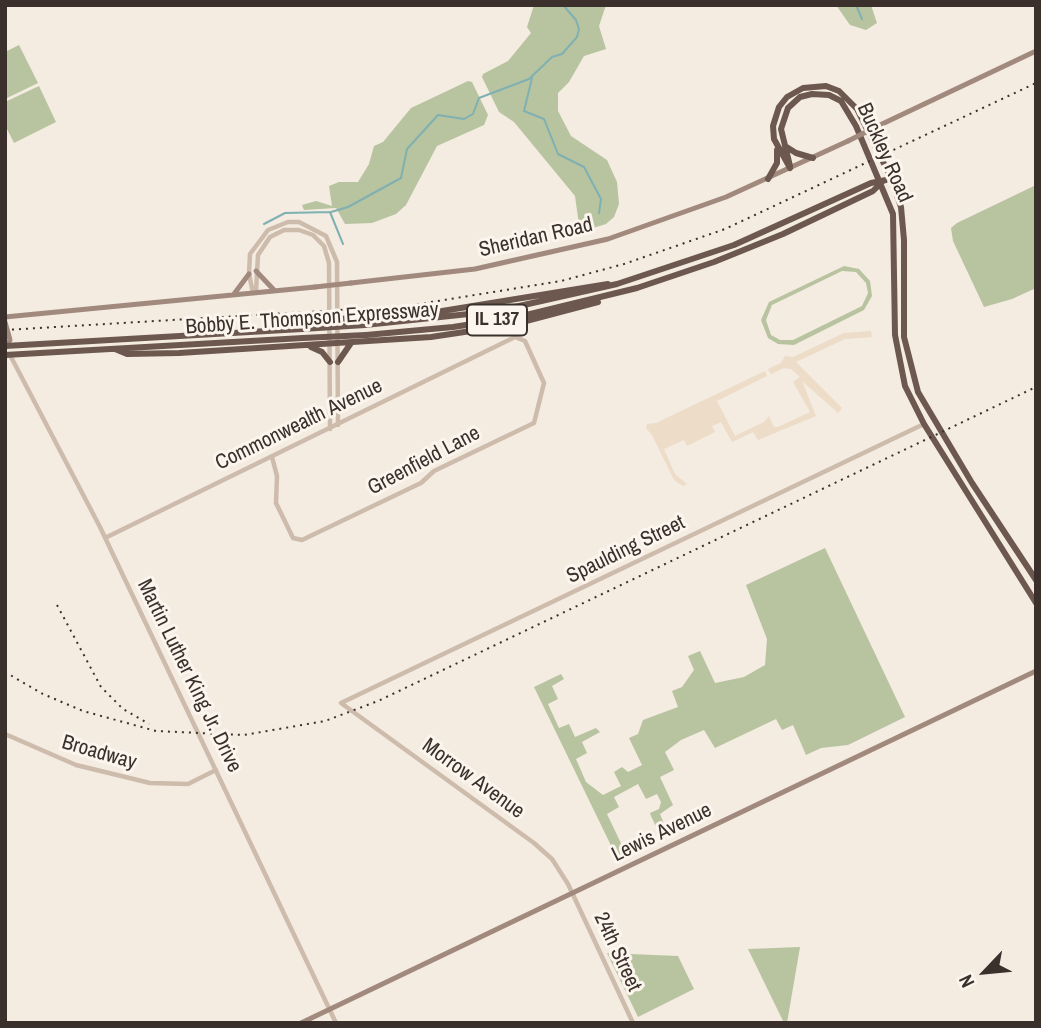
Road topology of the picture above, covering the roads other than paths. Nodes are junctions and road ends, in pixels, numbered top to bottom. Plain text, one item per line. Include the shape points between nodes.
1 (1036, 51) edge
2 (780, 145) junction
3 (813, 158) junction
4 (790, 168) junction
5 (891, 177) junction
6 (768, 179) junction
7 (882, 181) junction
8 (256, 271) junction
9 (249, 274) junction
10 (617, 284) junction
11 (274, 290) junction
12 (625, 291) junction
13 (254, 292) junction
14 (233, 295) junction
15 (5, 317) edge
16 (338, 319) junction
17 (5, 323) edge
18 (507, 341) joint
19 (351, 343) junction
20 (334, 344) junction
21 (6, 346) edge
22 (310, 346) junction
23 (115, 349) junction
24 (8, 355) edge
25 (334, 362) junction
26 (924, 424) junction
27 (338, 425) junction
28 (330, 429) junction
29 (272, 457) junction
30 (105, 538) junction
31 (1036, 580) edge
32 (1036, 603) edge
33 (1036, 671) edge
34 (341, 703) joint
35 (5, 734) edge
36 (216, 770) junction
37 (572, 894) junction
38 (330, 1009) junction
39 (301, 1023) edge
40 (336, 1023) edge
41 (633, 1023) edge

1 - 3 main road, Sheridan Road, bridge
2 - 3 highway
2 - 4 highway, Buckley Road
2 - 5 highway, Buckley Road via 774,120 783,102 797,90 826,86 852,102
2 - 6 highway
2 - 7 highway, Buckley Road via 781,125 792,103 812,94 829,95 848,108
3 - 4 main road, Sheridan Road
4 - 6 main road, Sheridan Road
5 - 7 highway, Bobby E. Thompson Expressway / IL 137
5 - 31 highway, Buckley Road via 904,227 902,321 910,371 941,433
6 - 11 main road, Sheridan Road, bridge via 680,216 569,250 475,269
7 - 10 highway, Bobby E. Thompson Expressway / IL 137 via 713,253
7 - 12 highway, Bobby E. Thompson Expressway / IL 137 via 873,191 783,234
7 - 26 highway, Buckley Road via 895,225 898,359
8 - 11 main road
8 - 13 street
8 - 20 street via 260,249 276,233 299,230 317,238 329,263
9 - 13 street
9 - 14 main road
9 - 16 street via 250,254 268,230 288,222 319,230 336,254
10 - 16 highway via 436,312
10 - 21 highway, Bobby E. Thompson Expressway / IL 137, bridge via 498,311 365,326
11 - 13 main road, Sheridan Road
12 - 19 highway via 587,306 501,327
12 - 23 highway, Bobby E. Thompson Expressway / IL 137, bridge via 478,323 366,335
13 - 14 main road, Sheridan Road
14 - 15 main road, Sheridan Road
16 - 20 street
17 - 21 main road, Martin Luther King Jr. Drive via 10,340
18 - 27 street, Commonwealth Avenue
18 - 29 street, Greenfield Lane via 519,337 525,341 544,383 534,423 434,471 421,483 300,540 291,535 276,503
19 - 20 highway
19 - 25 highway
20 - 22 highway
20 - 25 street
21 - 24 main road, Martin Luther King Jr. Drive
22 - 23 highway via 127,354
22 - 25 highway
23 - 24 highway, Bobby E. Thompson Expressway / IL 137
24 - 30 street, Martin Luther King Jr. Drive
25 - 27 street
25 - 28 street
26 - 32 highway, Buckley Road
26 - 34 street, Spaulding Street
27 - 28 street, Commonwealth Avenue
28 - 29 street, Commonwealth Avenue
29 - 30 street, Commonwealth Avenue
30 - 36 street, Martin Luther King Jr. Drive
33 - 37 main road, Lewis Avenue
34 - 37 street, Morrow Avenue via 534,843 559,869
35 - 36 street, Broadway via 112,776 169,786 188,784
36 - 38 street, Martin Luther King Jr. Drive
37 - 38 main road, Lewis Avenue
37 - 41 street, 24th Street
38 - 39 main road, Lewis Avenue
38 - 40 street, Martin Luther King Jr. Drive

